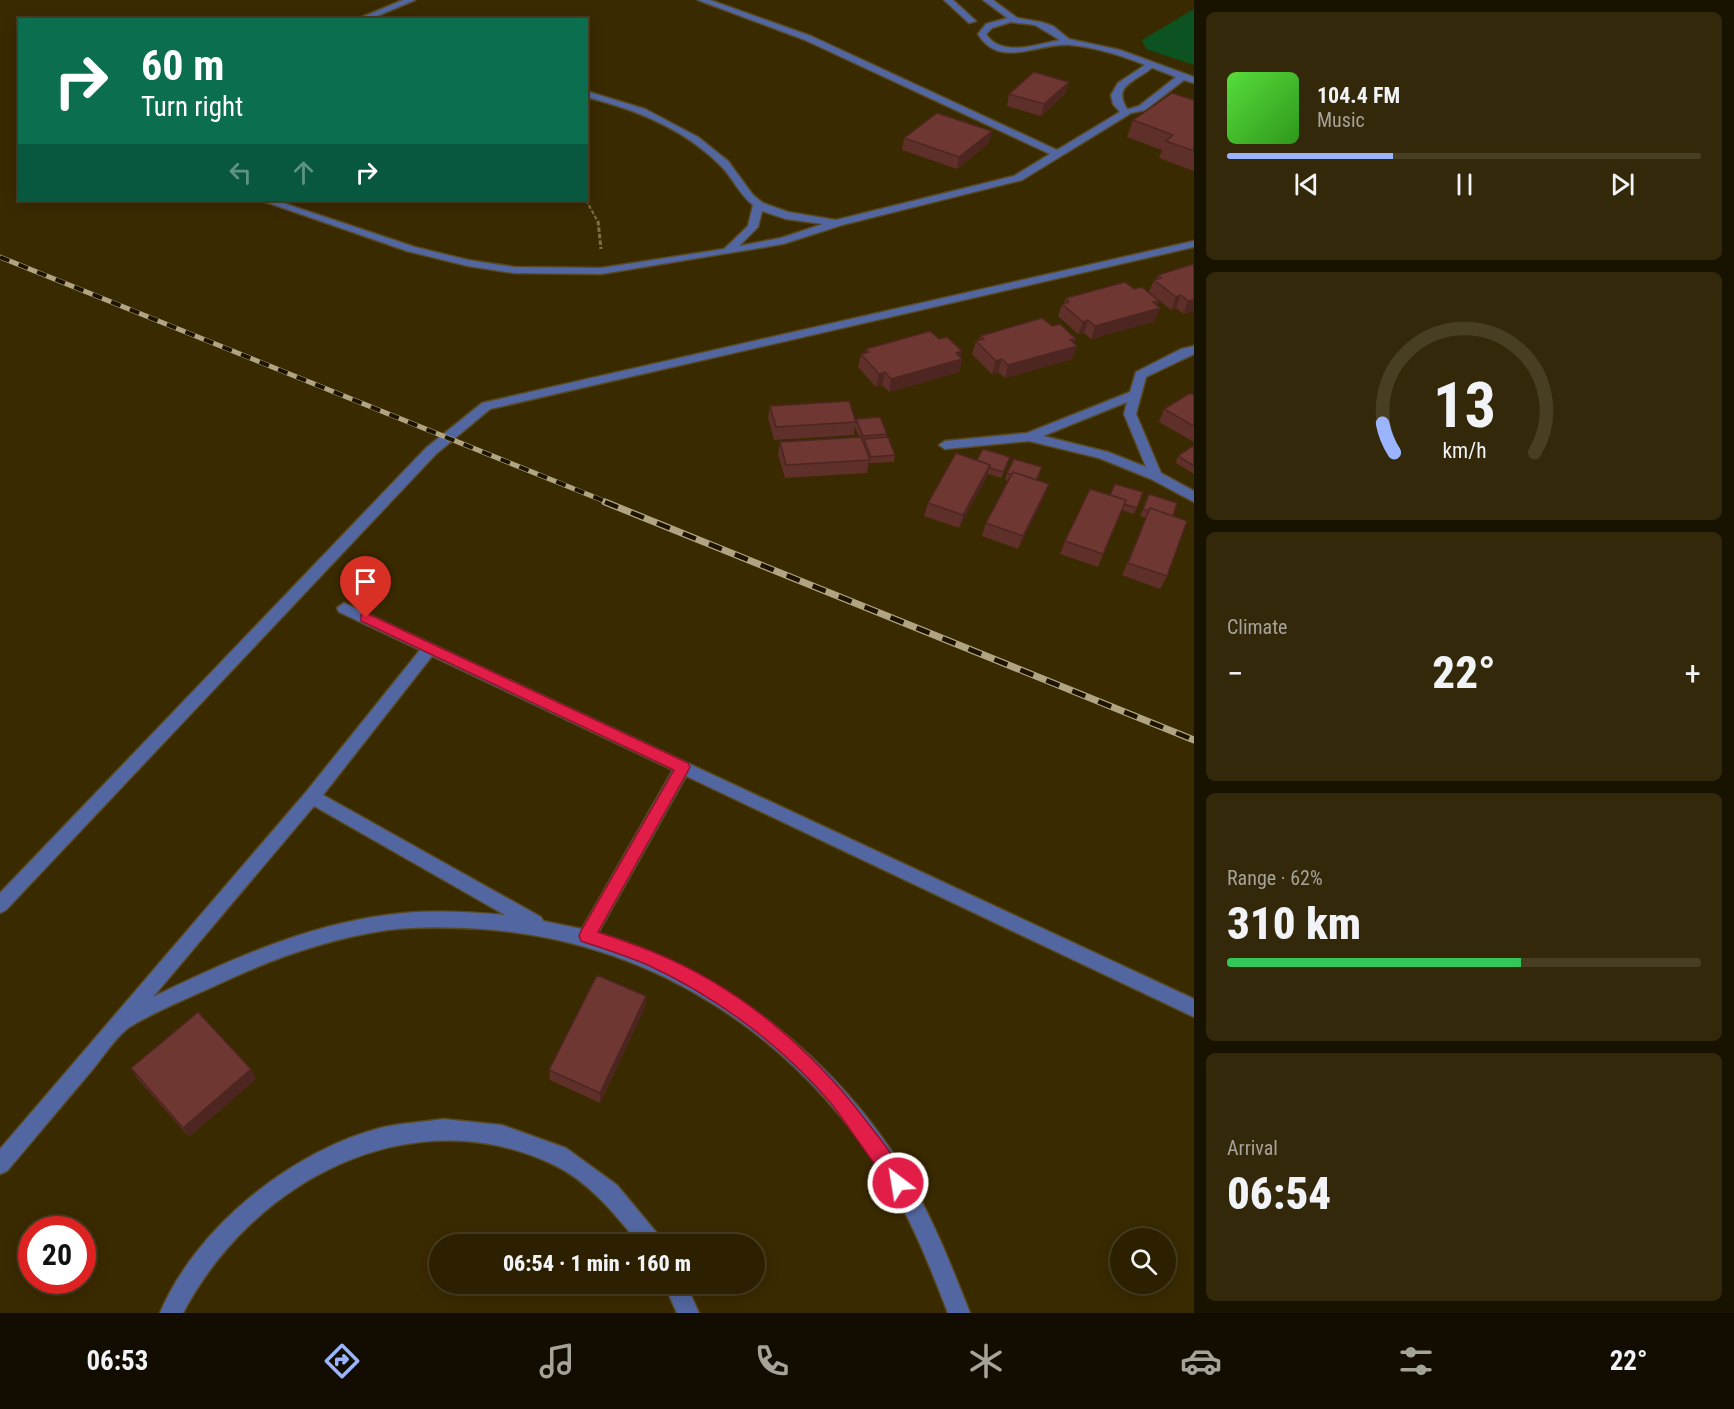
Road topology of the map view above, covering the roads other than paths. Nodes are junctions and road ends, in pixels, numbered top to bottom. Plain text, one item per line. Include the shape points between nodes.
1 (411, 0) edge
2 (702, 0) edge
3 (948, 0) edge
4 (987, 0) edge
5 (364, 18) edge
6 (1016, 20) junction
7 (984, 30) junction
8 (1067, 42) junction
9 (1151, 65) junction
10 (1183, 76) junction
11 (1194, 80) edge
12 (588, 95) edge
13 (1125, 112) junction
14 (1057, 154) junction
15 (268, 201) edge
16 (758, 205) junction
17 (838, 223) junction
18 (1194, 244) edge
19 (727, 252) junction
20 (1194, 350) edge
21 (1136, 394) junction
22 (1029, 437) junction
23 (945, 445) dead end
24 (1156, 476) junction
25 (1194, 497) edge
26 (344, 608) dead end
27 (430, 648) junction
28 (683, 767) junction
29 (312, 797) junction
30 (0, 905) edge
31 (540, 926) junction
32 (587, 936) junction
33 (1194, 1008) edge
34 (120, 1023) junction
35 (0, 1164) edge
36 (647, 1234) edge
37 (679, 1294) edge
38 (171, 1313) edge
39 (688, 1313) edge
40 (959, 1313) edge

1 - 5 street
2 - 14 street via 808,38
3 - 7 street
4 - 6 street
6 - 7 street
6 - 8 street via 1046,25 1061,33
7 - 8 street via 984,39 1007,49
8 - 9 street
9 - 10 street
9 - 13 street via 1121,85 1116,94
10 - 11 street
10 - 13 street via 1142,108
12 - 16 street via 629,106 694,140 724,163
13 - 14 street
14 - 17 street via 1018,178
15 - 19 street via 411,249 514,270 601,271
16 - 17 street via 789,216
16 - 19 street via 753,227
17 - 19 street via 783,241
18 - 30 street via 486,406 431,451
20 - 21 street via 1140,375
21 - 22 street
21 - 24 street via 1130,414
22 - 23 street
22 - 24 street via 1103,454
24 - 25 street
26 - 27 street
27 - 28 street
27 - 29 street
28 - 32 street
28 - 33 street
29 - 31 street
29 - 34 street
31 - 32 street
31 - 34 street via 458,918 375,925 292,945 209,979
32 - 40 street via 654,960 719,994 780,1039 836,1096 887,1163 931,1241
34 - 35 street
36 - 38 street via 611,1193 575,1166 536,1146 494,1133 451,1128 406,1131 363,1142 320,1160 278,1185 240,1218 206,1258
37 - 39 street

